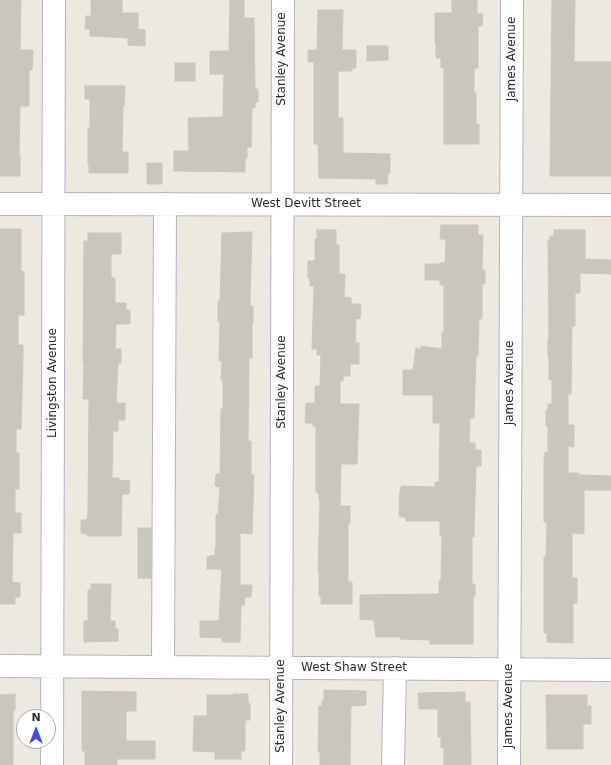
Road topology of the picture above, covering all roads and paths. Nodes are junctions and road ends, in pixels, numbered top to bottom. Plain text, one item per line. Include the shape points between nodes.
1 (54, 0) edge
2 (283, 0) edge
3 (512, 0) edge
4 (0, 204) edge
5 (54, 204) junction
6 (165, 204) junction
7 (282, 204) junction
8 (511, 205) junction
9 (611, 205) edge
10 (0, 666) edge
11 (52, 667) junction
12 (163, 667) junction
13 (281, 667) junction
14 (395, 668) junction
15 (509, 668) junction
16 (611, 670) edge
17 (52, 765) edge
18 (281, 765) edge
19 (393, 765) edge
20 (509, 765) edge

1 - 5 street, Livingston Avenue
2 - 7 street, Stanley Avenue
3 - 8 street, James Avenue
4 - 5 street, West Devitt Street
5 - 6 street, West Devitt Street
5 - 11 street, Livingston Avenue
6 - 7 street, West Devitt Street
6 - 12 street
7 - 8 street, West Devitt Street
7 - 13 street, Stanley Avenue
8 - 9 street, West Devitt Street
8 - 15 street, James Avenue
10 - 11 street, West Shaw Street
11 - 12 street, West Shaw Street
11 - 17 street, Livingston Avenue
12 - 13 street, West Shaw Street
13 - 14 street, West Shaw Street
13 - 18 street, Stanley Avenue
14 - 15 street, West Shaw Street
14 - 19 street
15 - 16 street, West Shaw Street
15 - 20 street, James Avenue

